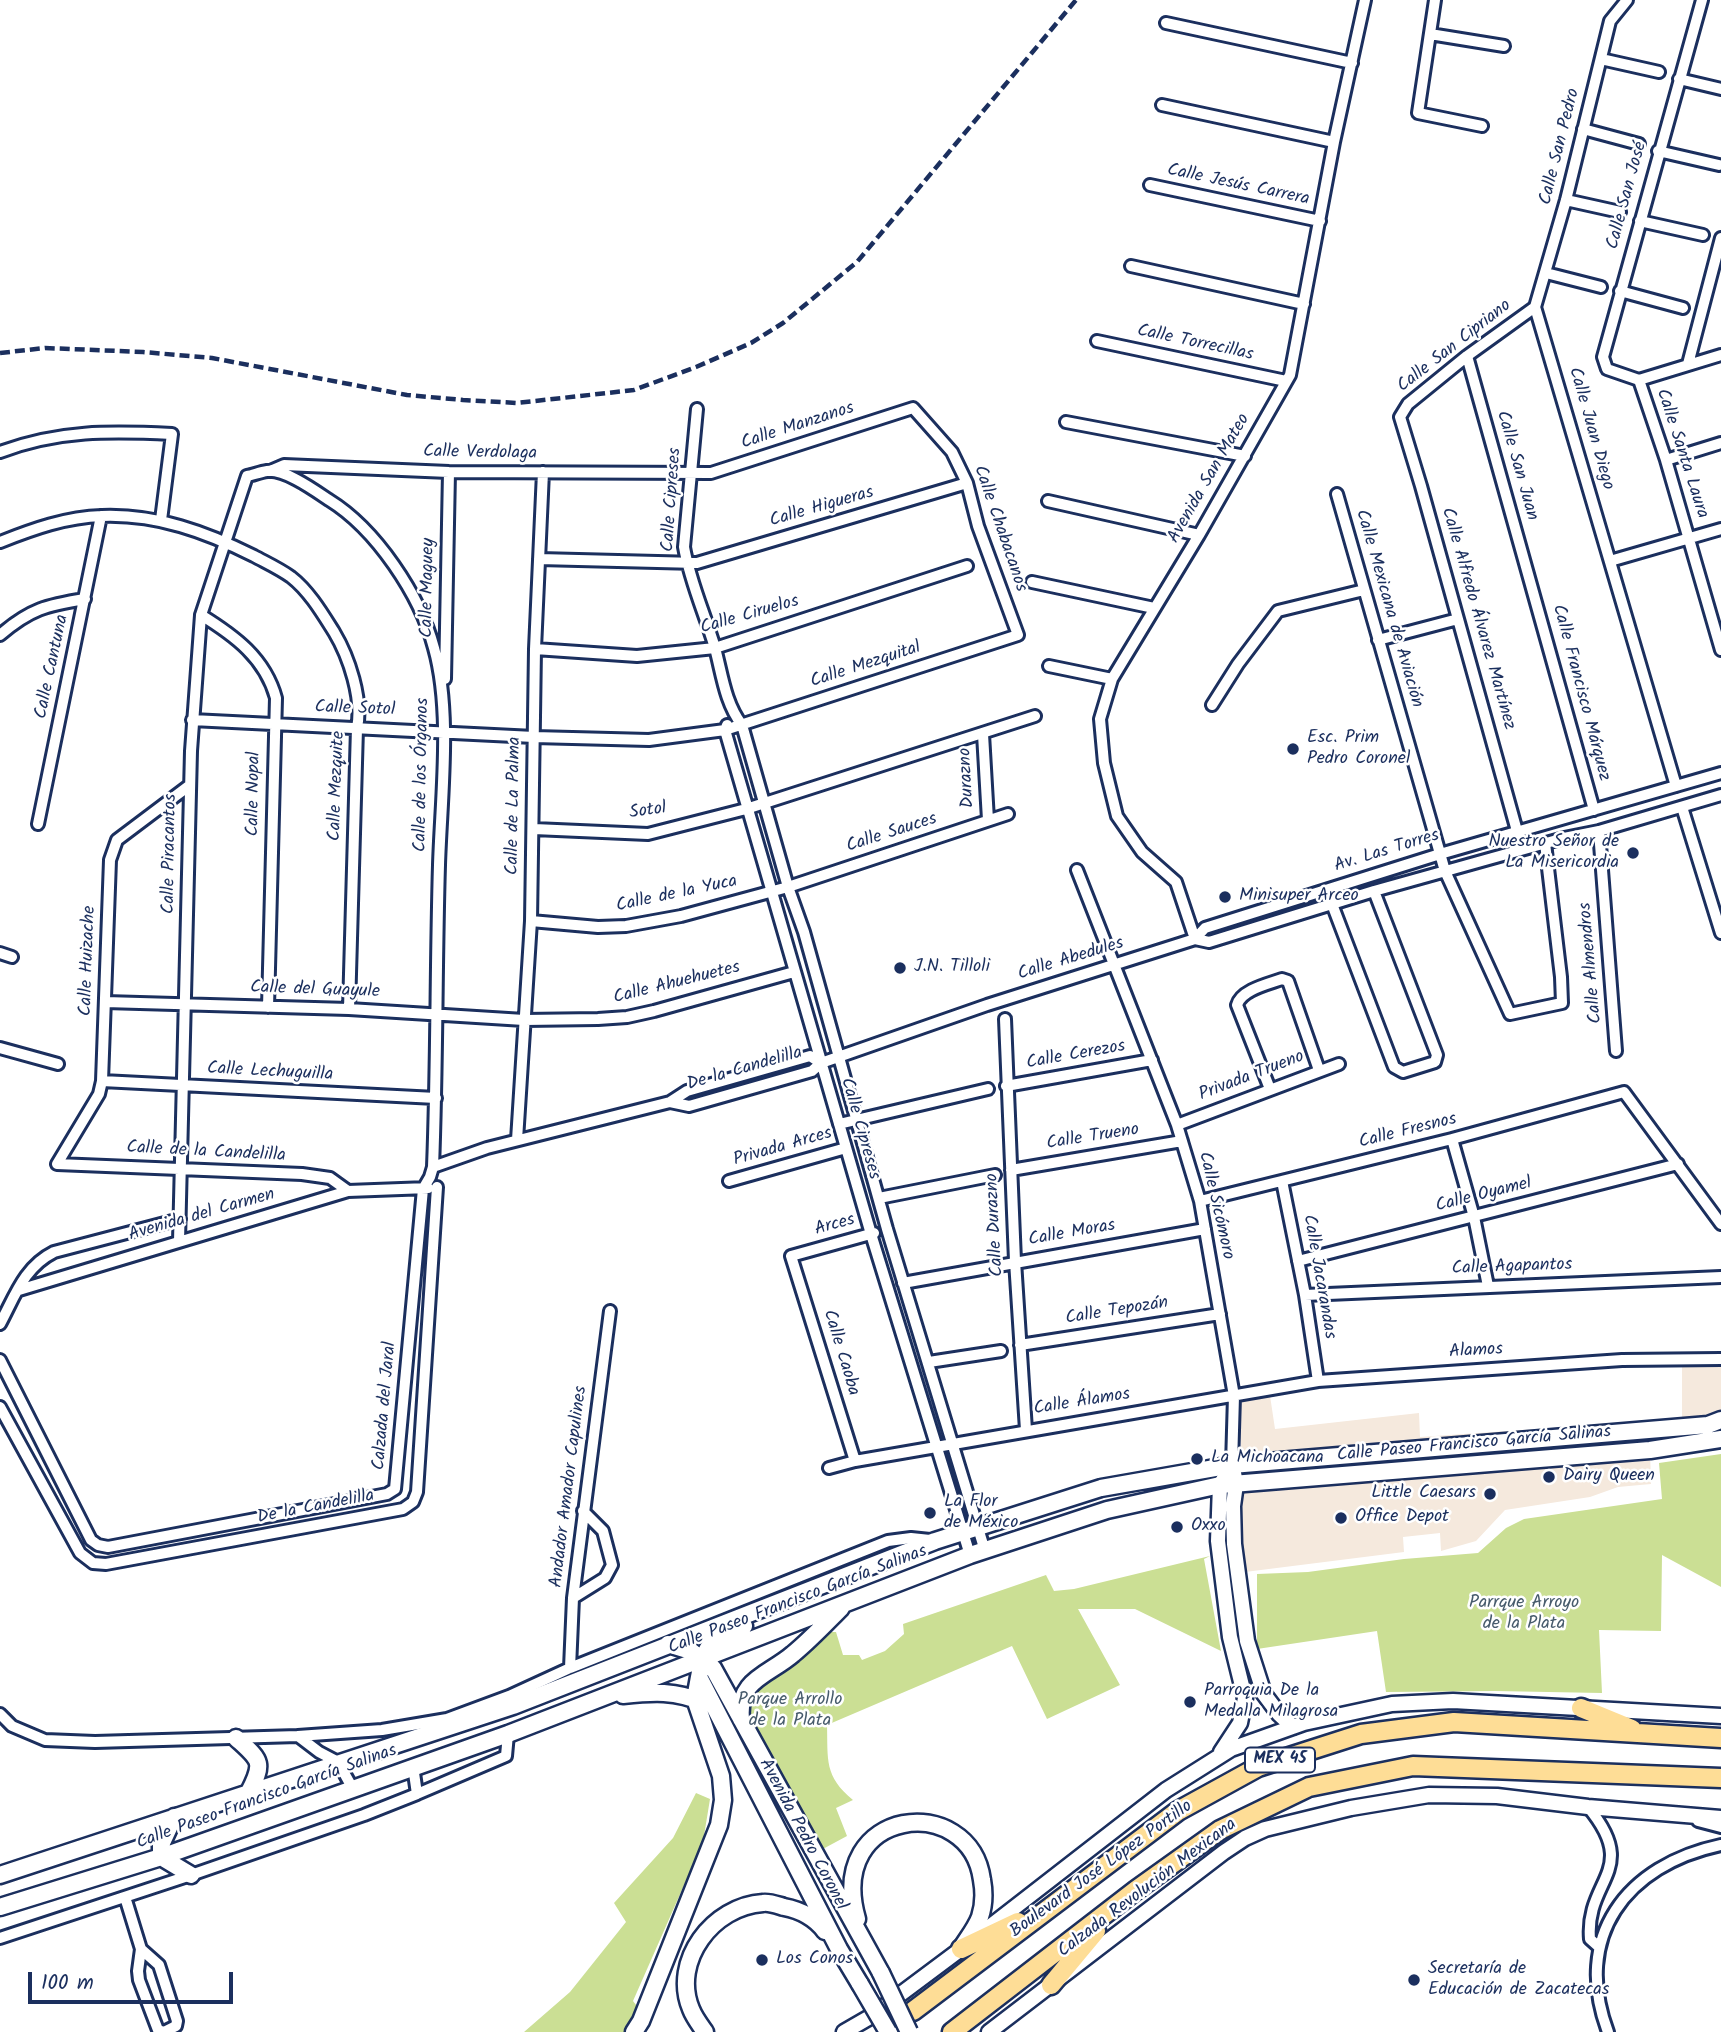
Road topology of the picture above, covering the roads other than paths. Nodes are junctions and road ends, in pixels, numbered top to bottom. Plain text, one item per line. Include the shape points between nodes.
1 (1365, 0) edge
2 (1435, 0) edge
3 (1626, 0) edge
4 (1702, 0) edge
5 (1166, 23) dead end
6 (1430, 34) junction
7 (1504, 46) dead end
8 (1601, 59) junction
9 (1352, 62) junction
10 (1659, 72) dead end
11 (1679, 79) junction
12 (1721, 89) edge
13 (1162, 105) dead end
14 (1482, 126) dead end
15 (1583, 129) junction
16 (1334, 142) junction
17 (1639, 144) dead end
18 (1658, 151) junction
19 (1719, 165) edge
20 (1150, 185) dead end
21 (1566, 200) junction
22 (1620, 212) dead end
23 (1320, 221) junction
24 (1640, 221) junction
25 (1703, 235) dead end
26 (1721, 238) edge
27 (1131, 266) dead end
28 (1546, 273) junction
29 (1601, 287) dead end
30 (1620, 291) junction
31 (1304, 304) junction
32 (1535, 307) junction
33 (1683, 308) dead end
34 (1097, 341) dead end
35 (1721, 355) edge
36 (1467, 356) junction
37 (1688, 364) junction
38 (1639, 380) junction
39 (1286, 381) junction
40 (913, 408) joint
41 (697, 410) dead end
42 (1399, 417) joint
43 (1066, 422) dead end
44 (1721, 443) edge
45 (0, 452) edge
46 (1245, 456) junction
47 (1666, 460) junction
48 (270, 471) junction
49 (449, 472) junction
50 (543, 472) junction
51 (692, 473) junction
52 (967, 483) junction
53 (1337, 494) dead end
54 (1048, 501) dead end
55 (101, 516) junction
56 (161, 520) junction
57 (1721, 529) edge
58 (1199, 535) junction
59 (1689, 538) junction
60 (224, 540) junction
61 (0, 542) edge
62 (539, 558) junction
63 (1611, 561) junction
64 (687, 563) junction
65 (967, 566) dead end
66 (1032, 582) dead end
67 (1532, 585) joint
68 (1364, 590) junction
69 (85, 599) junction
70 (1154, 608) junction
71 (201, 615) junction
72 (1458, 619) junction
73 (0, 635) edge
74 (1018, 635) joint
75 (1378, 640) junction
76 (715, 648) junction
77 (535, 649) junction
78 (1721, 650) edge
79 (1049, 666) dead end
80 (1112, 679) junction
81 (444, 705) junction
82 (1212, 705) dead end
83 (732, 712) junction
84 (1035, 716) dead end
85 (192, 720) junction
86 (274, 724) junction
87 (742, 725) junction
88 (357, 728) junction
89 (725, 730) junction
90 (443, 732) junction
91 (983, 734) junction
92 (534, 737) junction
93 (1720, 777) edge
94 (190, 785) junction
95 (1676, 786) junction
96 (1721, 795) edge
97 (1638, 796) junction
98 (764, 803) junction
99 (1682, 807) junction
100 (746, 809) junction
101 (1594, 810) junction
102 (1008, 814) dead end
103 (1644, 818) junction
104 (988, 820) junction
105 (38, 824) dead end
106 (534, 829) junction
107 (1518, 831) junction
108 (1599, 831) junction
109 (1545, 843) junction
110 (1522, 849) junction
111 (1440, 854) junction
112 (1077, 870) dead end
113 (1445, 871) junction
114 (788, 887) junction
115 (1374, 891) junction
116 (770, 892) junction
117 (1332, 904) junction
118 (531, 921) junction
119 (1721, 933) edge
120 (1195, 939) junction
121 (0, 953) edge
122 (12, 957) dead end
123 (1116, 965) junction
124 (794, 972) junction
125 (105, 1002) junction
126 (185, 1004) junction
127 (268, 1007) junction
128 (349, 1009) junction
129 (435, 1014) junction
130 (1005, 1019) dead end
131 (524, 1020) junction
132 (0, 1048) edge
133 (1616, 1051) dead end
134 (839, 1057) junction
135 (1152, 1060) junction
136 (821, 1063) junction
137 (1339, 1063) dead end
138 (58, 1064) dead end
139 (1319, 1070) junction
140 (103, 1082) junction
141 (182, 1086) junction
142 (1006, 1086) junction
143 (988, 1089) dead end
144 (1270, 1089) junction
145 (436, 1098) junction
146 (858, 1120) junction
147 (839, 1124) junction
148 (1177, 1125) junction
149 (1452, 1139) junction
150 (517, 1140) junction
151 (1182, 1142) junction
152 (846, 1148) junction
153 (57, 1164) joint
154 (1678, 1164) junction
155 (181, 1169) junction
156 (1011, 1170) junction
157 (995, 1175) dead end
158 (433, 1177) junction
159 (729, 1181) dead end
160 (1282, 1181) junction
161 (423, 1189) junction
162 (348, 1191) junction
163 (879, 1198) junction
164 (1200, 1201) junction
165 (1474, 1217) junction
166 (180, 1219) junction
167 (1721, 1224) edge
168 (887, 1229) junction
169 (1205, 1229) junction
170 (871, 1234) junction
171 (179, 1241) junction
172 (791, 1256) joint
173 (1015, 1261) junction
174 (1298, 1261) junction
175 (1721, 1277) edge
176 (903, 1283) junction
177 (1488, 1286) junction
178 (19, 1290) junction
179 (1305, 1295) junction
180 (610, 1311) dead end
181 (1220, 1314) junction
182 (0, 1324) edge
183 (1020, 1345) junction
184 (1001, 1351) dead end
185 (1721, 1359) edge
186 (0, 1360) edge
187 (929, 1362) junction
188 (1318, 1381) junction
189 (1234, 1396) junction
190 (0, 1407) edge
191 (1721, 1420) edge
192 (1026, 1430) junction
193 (1721, 1439) edge
194 (951, 1444) junction
195 (936, 1447) junction
196 (855, 1461) junction
197 (1232, 1465) junction
198 (829, 1468) dead end
199 (1228, 1484) junction
200 (583, 1511) junction
201 (251, 1520) junction
202 (970, 1529) junction
203 (254, 1537) junction
204 (935, 1541) junction
205 (978, 1553) junction
206 (854, 1574) junction
207 (1237, 1576) junction
208 (1221, 1578) junction
209 (573, 1598) junction
210 (845, 1604) junction
211 (668, 1644) junction
212 (703, 1659) junction
213 (570, 1668) junction
214 (699, 1677) junction
215 (596, 1698) junction
216 (695, 1699) junction
217 (511, 1701) junction
218 (1581, 1708) junction
219 (715, 1712) junction
220 (0, 1714) edge
221 (1721, 1716) edge
222 (741, 1721) junction
223 (1293, 1727) junction
224 (508, 1734) junction
225 (1648, 1736) junction
226 (298, 1737) junction
227 (236, 1738) junction
228 (1721, 1738) edge
229 (1218, 1756) junction
230 (338, 1762) junction
231 (413, 1766) junction
232 (1721, 1778) edge
233 (353, 1789) junction
234 (249, 1792) junction
235 (417, 1794) junction
236 (1588, 1807) junction
237 (1678, 1815) junction
238 (174, 1817) junction
239 (1721, 1818) edge
240 (1721, 1827) edge
241 (1721, 1845) edge
242 (161, 1857) junction
243 (0, 1875) edge
244 (191, 1875) junction
245 (1136, 1890) junction
246 (125, 1897) junction
247 (1053, 1905) junction
248 (0, 1907) edge
249 (0, 1938) edge
250 (864, 1941) junction
251 (1599, 1947) junction
252 (141, 1949) junction
253 (839, 1949) junction
254 (961, 1949) junction
255 (1051, 1985) junction
256 (913, 2011) dead end
257 (634, 2032) edge
258 (705, 2032) edge
259 (844, 2032) edge
260 (888, 2032) edge
261 (909, 2032) edge
262 (952, 2032) edge
263 (989, 2032) edge
264 (1608, 2032) edge

1 - 9 street, Avenida San Mateo
2 - 6 street
3 - 8 street, Calle San Pedro via 1610,21
4 - 11 street, Calle San José
5 - 9 street
6 - 7 street
6 - 14 street via 1418,113
8 - 10 street
8 - 15 street, Calle San Pedro
9 - 16 street, Avenida San Mateo
11 - 12 street
11 - 18 street, Calle San José
13 - 16 street
15 - 17 street
15 - 21 street, Calle San Pedro
16 - 23 street, Avenida San Mateo
18 - 19 street
18 - 24 street, Calle San José
20 - 23 street, Calle Jesús Carrera
21 - 22 street
21 - 28 street, Calle San Pedro
23 - 31 street, Avenida San Mateo
24 - 25 street
24 - 30 street, Calle San José
26 - 37 street
27 - 31 street
28 - 29 street
28 - 32 street, Calle San Pedro
30 - 33 street
30 - 38 street, Calle San José via 1603,357 1606,369
31 - 39 street, Avenida San Mateo
32 - 36 street, Calle San Cipriano
32 - 63 street, Calle Juan Diego
34 - 39 street, Calle Torrecillas
35 - 37 street
36 - 42 street, Calle San Cipriano via 1408,404
36 - 67 street, Calle San Juan
37 - 38 street
38 - 47 street, Calle Santa Laura
39 - 46 street, Avenida San Mateo
40 - 51 street, Calle Manzanos via 711,474
40 - 52 street, Calle Chabacanos via 952,452
41 - 51 street, Calle Cipreses
42 - 72 street, Calle Alfredo Álvarez Martínez
43 - 46 street
44 - 47 street
45 - 56 street via 77,432 172,433
46 - 58 street, Avenida San Mateo
47 - 59 street, Calle Santa Laura
48 - 49 street, Calle Verdolaga via 284,465
48 - 60 street, Calle Piracantos via 247,476
48 - 81 street, Calle de los Órganos via 292,478 340,507 383,551 424,618 435,649
49 - 50 street, Calle Verdolaga
49 - 81 street, Calle Maguey
50 - 51 street, Calle Verdolaga
50 - 62 street, Calle de La Palma
51 - 64 street, Calle Cipreses via 684,547
52 - 64 street, Calle Higueras
52 - 74 street, Calle Chabacanos
53 - 68 street, Calle Mexicana de Aviación
54 - 58 street
55 - 56 street, Calle Mezquite
55 - 61 street, Calle Mezquite via 41,526
55 - 69 street, Calle Cantuna
56 - 60 street, Calle Mezquite
57 - 59 street
58 - 70 street, Avenida San Mateo
59 - 63 street
59 - 78 street, Calle Santa Laura
60 - 71 street, Calle Piracantos
60 - 88 street, Calle Mezquite via 293,579 314,602 350,666
62 - 64 street, Calle Higueras
62 - 77 street, Calle de La Palma
63 - 95 street, Calle Juan Diego
64 - 76 street, Calle Cipreses
65 - 76 street, Calle Ciruelos
66 - 70 street
67 - 101 street, Calle Francisco Márquez
68 - 75 street, Calle Mexicana de Aviación
68 - 82 street via 1278,611
69 - 73 street via 46,606 17,620
69 - 105 street, Calle Cantuna
70 - 80 street, Avenida San Mateo
71 - 85 street, Calle Piracantos
71 - 86 street, Calle Nopal via 229,633 265,670 276,698
72 - 75 street
72 - 107 street, Calle Alfredo Álvarez Martínez
74 - 87 street, Calle Mezquital
75 - 111 street, Calle Mexicana de Aviación
76 - 77 street, Calle Ciruelos via 637,656
76 - 83 street, Calle Cipreses
77 - 92 street, Calle de La Palma
79 - 80 street
80 - 120 street, Avenida San Mateo via 1100,719 1104,763 1117,816 1142,852 1176,882
81 - 90 street, Calle de los Órganos
83 - 87 street, Calle Cipreses
83 - 89 street
84 - 91 street
85 - 86 street, Calle Sotol
85 - 94 street, Calle Piracantos
86 - 88 street, Calle Sotol
86 - 127 street, Calle Nopal
87 - 89 street, Calle Mezquital
87 - 98 street, Calle Cipreses
88 - 90 street, Calle Sotol
88 - 128 street, Calle Mezquite
89 - 92 street, Calle Sotol via 649,740
89 - 100 street, Calle Cipreses
90 - 92 street, Calle Sotol
90 - 129 street, Calle de los Órganos
91 - 98 street
91 - 104 street, Durazno
92 - 106 street, Calle de La Palma
93 - 95 street, Av. Las Torres
94 - 125 street, Calle Huizache via 117,840 110,860
94 - 126 street, Calle Piracantos
95 - 97 street, Av. Las Torres
96 - 99 street, Av. Las Torres
97 - 101 street, Av. Las Torres
97 - 103 street
98 - 100 street, Sotol
98 - 114 street, Calle Cipreses
99 - 103 street, Av. Las Torres
99 - 119 street
100 - 106 street, Sotol via 648,834
100 - 116 street, Calle Cipreses
101 - 107 street, Av. Las Torres
102 - 104 street, Calle Sauces
103 - 108 street, Av. Las Torres
104 - 114 street, Calle Sauces
106 - 118 street, Calle de La Palma
107 - 110 street, Calle Alfredo Álvarez Martínez
107 - 111 street, Av. Las Torres
108 - 109 street, Av. Las Torres
108 - 133 street, Calle Almendros
109 - 110 street, Av. Las Torres
109 - 113 street, Calle Mexicana de Aviación via 1562,1003 1510,1014
110 - 113 street, Av. Las Torres
111 - 113 street, Calle Mexicana de Aviación
111 - 120 street, Av. Las Torres via 1205,928
112 - 123 street
113 - 115 street, Av. Las Torres
114 - 116 street, Calle de la Yuca
114 - 134 street, Calle Cipreses
115 - 117 street, Av. Las Torres
115 - 117 street via 1437,1055 1435,1062 1403,1072 1394,1067
116 - 118 street, Calle de la Yuca via 626,926
116 - 124 street, Calle Cipreses
117 - 120 street, Av. Las Torres via 1209,942
118 - 131 street, Calle de La Palma
120 - 123 street, Calle Abedules
121 - 122 street
123 - 134 street, Calle Abedules
123 - 135 street, Calle Sicómoro
124 - 131 street, Calle Ahuehuetes via 626,1017
124 - 136 street, Calle Cipreses
125 - 126 street, Calle del Guayule
125 - 140 street, Calle Huizache
126 - 127 street, Calle del Guayule
126 - 141 street, Calle Piracantos
127 - 128 street, Calle del Guayule
128 - 129 street, Calle del Guayule
129 - 131 street, Calle del Guayule
129 - 145 street, Calle de los Órganos
130 - 142 street, Calle Durazno
131 - 150 street, Calle de La Palma
132 - 138 street
134 - 136 street, De la Candelilla
134 - 146 street, Calle Cipreses
135 - 142 street, Calle Cerezos
135 - 148 street, Calle Sicómoro
136 - 147 street, Calle Cipreses
136 - 150 street, De la Candelilla via 812,1071 689,1106 670,1102
137 - 139 street, Privada Trueno
139 - 144 street, Privada Trueno
139 - 144 street via 1288,981 1282,979 1244,995 1237,1005
140 - 141 street, Calle Lechuguilla
140 - 153 street, Calle Huizache
141 - 145 street, Calle Lechuguilla
141 - 155 street, Calle Piracantos
142 - 156 street, Calle Durazno
143 - 146 street
144 - 148 street, Privada Trueno
145 - 158 street, Calle de los Órganos
146 - 147 street
146 - 163 street, Calle Cipreses
147 - 152 street, Calle Cipreses
148 - 151 street, Calle Sicómoro
149 - 154 street, Calle Fresnos via 1625,1092
149 - 160 street, Calle Fresnos
149 - 165 street
150 - 158 street
151 - 156 street, Calle Trueno
151 - 164 street, Calle Sicómoro
152 - 159 street, Privada Arces
152 - 170 street, Calle Cipreses
153 - 155 street, Calle de la Candelilla
154 - 165 street, Calle Oyamel
154 - 167 street
155 - 162 street, Calle de la Candelilla via 330,1178
155 - 166 street, Calle Piracantos
156 - 173 street, Calle Durazno
157 - 163 street
158 - 161 street
158 - 203 street, De la Candelilla via 413,1502 403,1509
160 - 164 street, Calle Fresnos
160 - 174 street, Calle Jacarandas
161 - 162 street, Avenida del Carmen
161 - 201 street, Calzada del Jaral via 395,1489
162 - 171 street, Avenida del Carmen
163 - 168 street, Calle Cipreses
164 - 169 street, Calle Sicómoro
165 - 174 street, Calle Oyamel
165 - 177 street
166 - 171 street, Calle Piracantos
166 - 178 street via 54,1252 39,1259
168 - 170 street, Arces
168 - 176 street, Calle Cipreses
169 - 173 street, Calle Moras
169 - 181 street, Calle Sicómoro
170 - 172 street, Arces
170 - 195 street, Calle Cipreses
171 - 178 street, Avenida del Carmen
172 - 196 street, Calle Caoba
173 - 176 street, Calle Moras
173 - 183 street, Calle Durazno
174 - 179 street, Calle Jacarandas
175 - 177 street, Calle Agapantos
176 - 187 street, Calle Cipreses
177 - 179 street, Calle Agapantos
178 - 182 street
179 - 188 street, Calle Jacarandas
180 - 200 street, Andador Amador Capulines
181 - 183 street, Calle Tepozán
181 - 189 street, Calle Sicómoro
183 - 192 street, Calle Durazno
184 - 187 street
185 - 188 street, Alamos via 1622,1360
186 - 201 street, Calzada del Jaral via 91,1540 98,1545 108,1547
187 - 194 street, Calle Cipreses
188 - 189 street, Alamos
189 - 192 street, Calle Álamos
189 - 197 street, Calle Sicómoro
190 - 203 street, De la Candelilla via 80,1553 93,1563
191 - 197 main road, Calle Paseo Francisco García Salinas via 1695,1426
192 - 194 street, Calle Álamos
193 - 199 main road, Calle Paseo Francisco García Salinas via 1650,1450
194 - 195 street, Calle Álamos
194 - 202 street, Calle Cipreses
195 - 196 street, Calle Álamos
195 - 202 street, Calle Cipreses
196 - 198 street, Calle Álamos
197 - 199 street
197 - 202 main road, Calle Paseo Francisco García Salinas via 1101,1488
199 - 205 main road, Calle Paseo Francisco García Salinas via 1107,1510
199 - 207 street
199 - 208 street via 1217,1524
200 - 209 street, Andador Amador Capulines
200 - 209 street via 603,1531 612,1565 605,1578
201 - 203 street
202 - 204 main road, Calle Paseo Francisco García Salinas
202 - 205 street, Calle Cipreses
204 - 206 main road, Calle Paseo Francisco García Salinas
204 - 213 street via 888,1541
205 - 210 main road, Calle Paseo Francisco García Salinas
206 - 211 main road, Calle Paseo Francisco García Salinas
206 - 212 main road via 812,1598 717,1638 708,1645
207 - 208 street
207 - 223 street via 1247,1641 1264,1694
208 - 229 street via 1245,1698 1240,1723
209 - 213 street, Andador Amador Capulines
210 - 212 main road, Calle Paseo Francisco García Salinas
210 - 222 main road via 790,1657 752,1683 744,1694
211 - 212 main road
211 - 217 main road, Calle Paseo Francisco García Salinas
212 - 214 main road
212 - 215 main road, Calle Paseo Francisco García Salinas
212 - 222 main road, Avenida Pedro Coronel via 713,1668
213 - 217 street
214 - 216 main road
214 - 219 main road, Avenida Pedro Coronel
215 - 216 main road via 659,1691
215 - 224 main road, Calle Paseo Francisco García Salinas
216 - 219 main road
216 - 257 main road via 721,1776 719,1825
217 - 226 street via 447,1719 382,1730
217 - 230 main road, Calle Paseo Francisco García Salinas
218 - 221 street
218 - 223 street via 1392,1704
218 - 225 main road
219 - 253 main road, Avenida Pedro Coronel
220 - 227 street via 12,1726 45,1740
222 - 250 main road, Avenida Pedro Coronel
223 - 229 street
224 - 231 main road, Calle Paseo Francisco García Salinas
224 - 235 street via 506,1756
225 - 228 main road, Boulevard José López Portillo / MEX 45
225 - 247 main road, Boulevard José López Portillo / MEX 45 via 1454,1723 1362,1734 1258,1767 1190,1805
226 - 227 street
226 - 230 street
227 - 234 main road via 260,1765
229 - 254 street via 1166,1790
230 - 233 street
230 - 234 main road, Calle Paseo Francisco García Salinas
231 - 233 main road, Calle Paseo Francisco García Salinas
231 - 235 street
232 - 245 main road, Boulevard José López Portillo / MEX 45 via 1413,1766 1309,1787 1220,1830
233 - 242 main road, Calle Paseo Francisco García Salinas
234 - 238 main road, Calle Paseo Francisco García Salinas
235 - 244 street
236 - 237 street, Calzada Revolución Mexicana
236 - 251 street via 1611,1845 1611,1867 1589,1924 1590,1939
236 - 255 street, Calzada Revolución Mexicana via 1497,1796 1429,1795 1265,1829 1224,1852
237 - 239 street, Calzada Revolución Mexicana
237 - 240 street
238 - 242 main road via 161,1845
238 - 243 main road, Calle Paseo Francisco García Salinas
241 - 251 street via 1657,1868 1638,1883 1622,1901
242 - 244 main road
242 - 248 main road, Calle Paseo Francisco García Salinas
244 - 246 street
245 - 255 main road
245 - 262 main road, Boulevard José López Portillo / MEX 45
246 - 249 street
246 - 252 street
247 - 254 main road
247 - 256 main road, Boulevard José López Portillo / MEX 45
250 - 254 main road via 851,1886 860,1856 886,1830 911,1822 928,1823 956,1835 981,1867 980,1917
250 - 261 main road, Avenida Pedro Coronel, bridge
251 - 264 street via 1595,1981
252 - 252 street via 139,1980 158,2030 164,2032 177,2021 159,1965
253 - 258 main road via 819,1923 796,1909 764,1902 733,1910 705,1931 689,1963 690,2007
253 - 260 main road, Avenida Pedro Coronel, bridge
254 - 259 street
255 - 263 street, Calzada Revolución Mexicana

